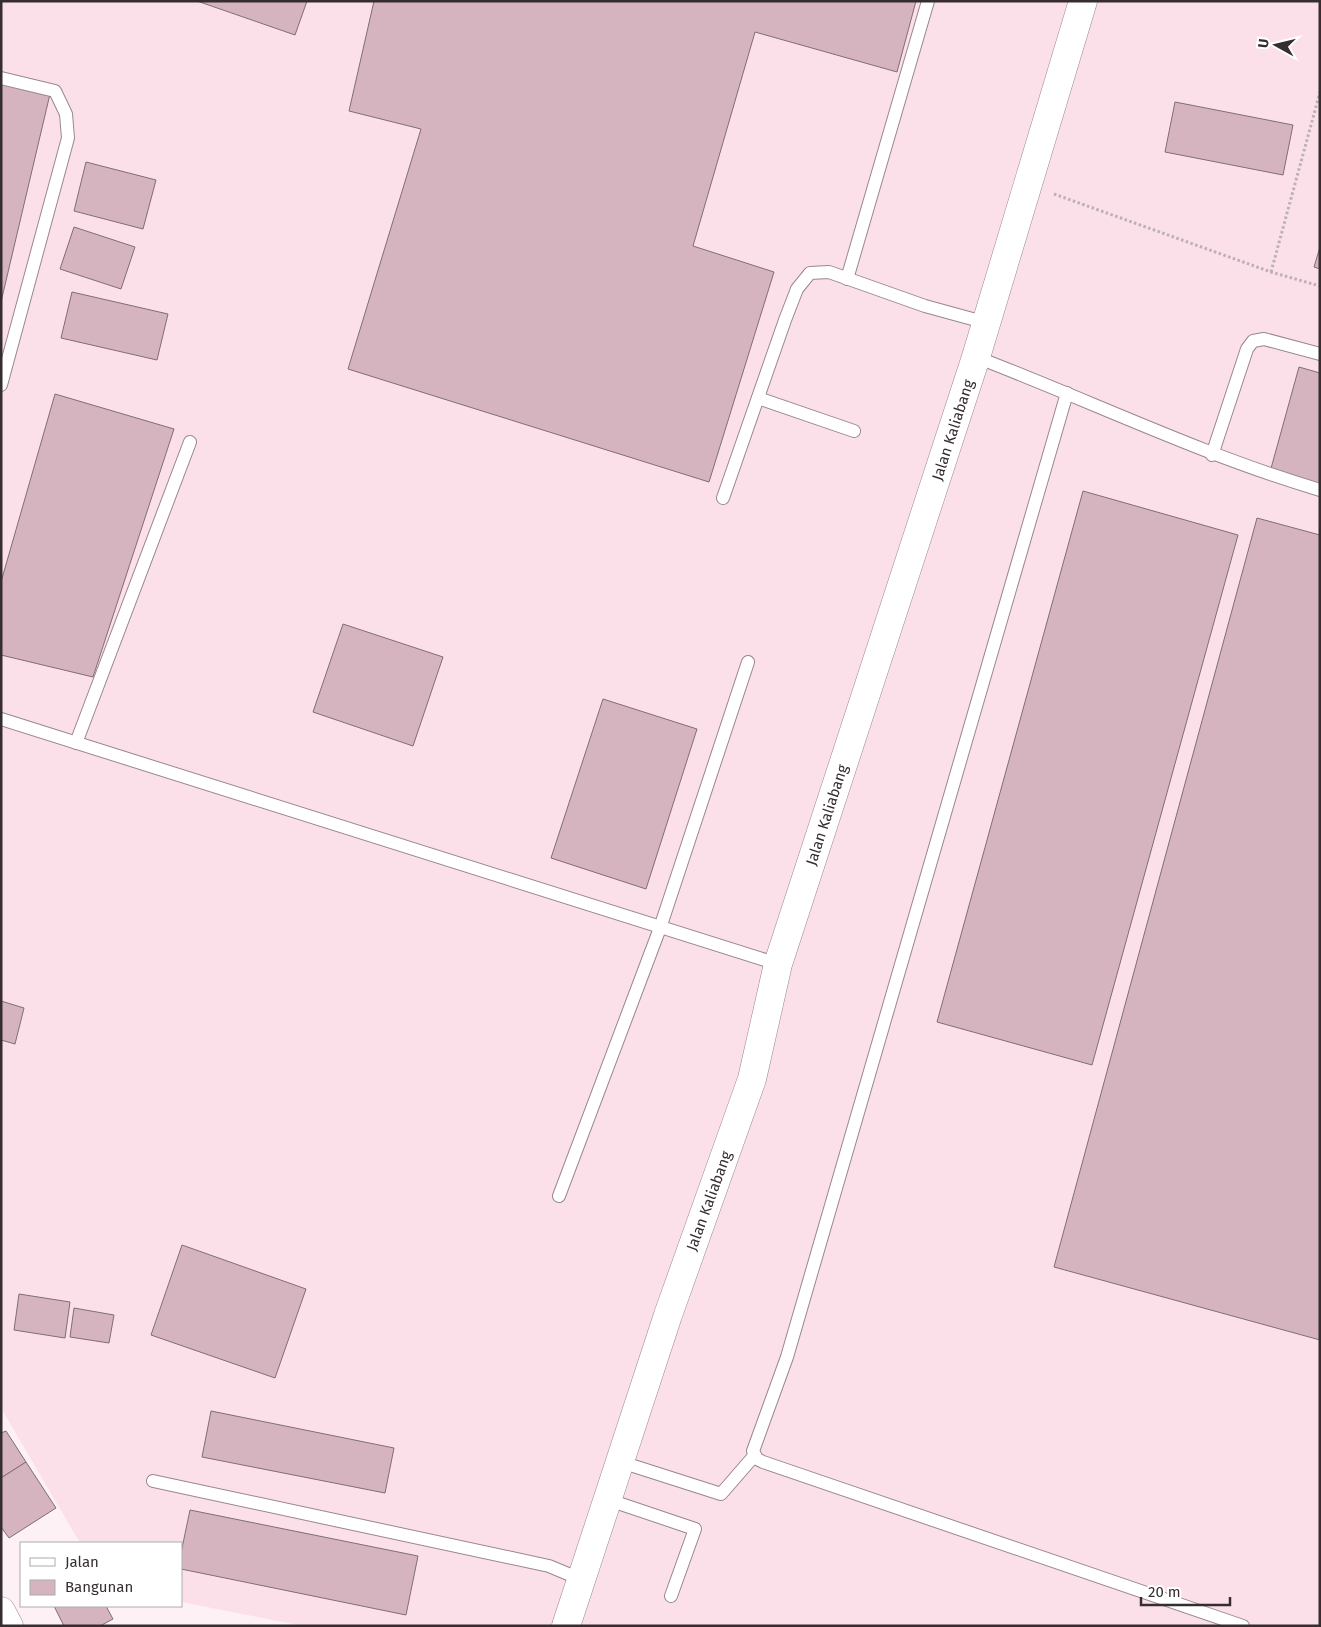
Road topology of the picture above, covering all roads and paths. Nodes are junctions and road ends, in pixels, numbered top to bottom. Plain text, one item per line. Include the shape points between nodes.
1 (928, 1) edge
2 (1083, 1) edge
3 (1, 78) edge
4 (1320, 92) edge
5 (1027, 185) junction
6 (1271, 272) junction
7 (847, 279) junction
8 (1320, 286) edge
9 (986, 323) junction
10 (1320, 354) edge
11 (976, 357) junction
12 (1, 385) edge
13 (1067, 393) junction
14 (758, 398) junction
15 (854, 432) dead end
16 (190, 442) dead end
17 (1212, 455) junction
18 (1320, 490) edge
19 (723, 498) dead end
20 (748, 662) dead end
21 (1, 719) edge
22 (76, 743) junction
23 (660, 928) junction
24 (778, 964) junction
25 (559, 1196) dead end
26 (754, 1456) junction
27 (621, 1462) junction
28 (153, 1481) dead end
29 (606, 1499) junction
30 (580, 1579) junction
31 (671, 1596) dead end
32 (1, 1611) edge
33 (9, 1626) edge
34 (566, 1626) edge
35 (1244, 1626) edge

1 - 7 lane
2 - 5 main road, Jalan Kaliabang
3 - 12 lane via 55,91 66,114 68,138
4 - 6 path
5 - 6 path
5 - 9 main road, Jalan Kaliabang
6 - 8 path
7 - 9 lane
7 - 14 lane via 830,272 810,273 797,289
9 - 11 main road, Jalan Kaliabang
10 - 17 lane via 1264,339 1253,341 1247,349
11 - 13 lane
11 - 24 main road, Jalan Kaliabang
13 - 17 lane
13 - 26 lane via 790,1348 753,1447
14 - 15 lane
14 - 19 lane
16 - 22 lane
17 - 18 lane
20 - 23 lane
21 - 22 lane
22 - 23 lane
23 - 24 lane
23 - 25 lane
24 - 27 main road, Jalan Kaliabang via 752,1079 668,1315
26 - 27 lane via 721,1494
26 - 35 lane via 763,1462
27 - 29 main road, Jalan Kaliabang
28 - 30 lane via 549,1566
29 - 30 main road, Jalan Kaliabang
29 - 31 lane via 695,1529
30 - 34 main road, Jalan Kaliabang
32 - 33 main road

